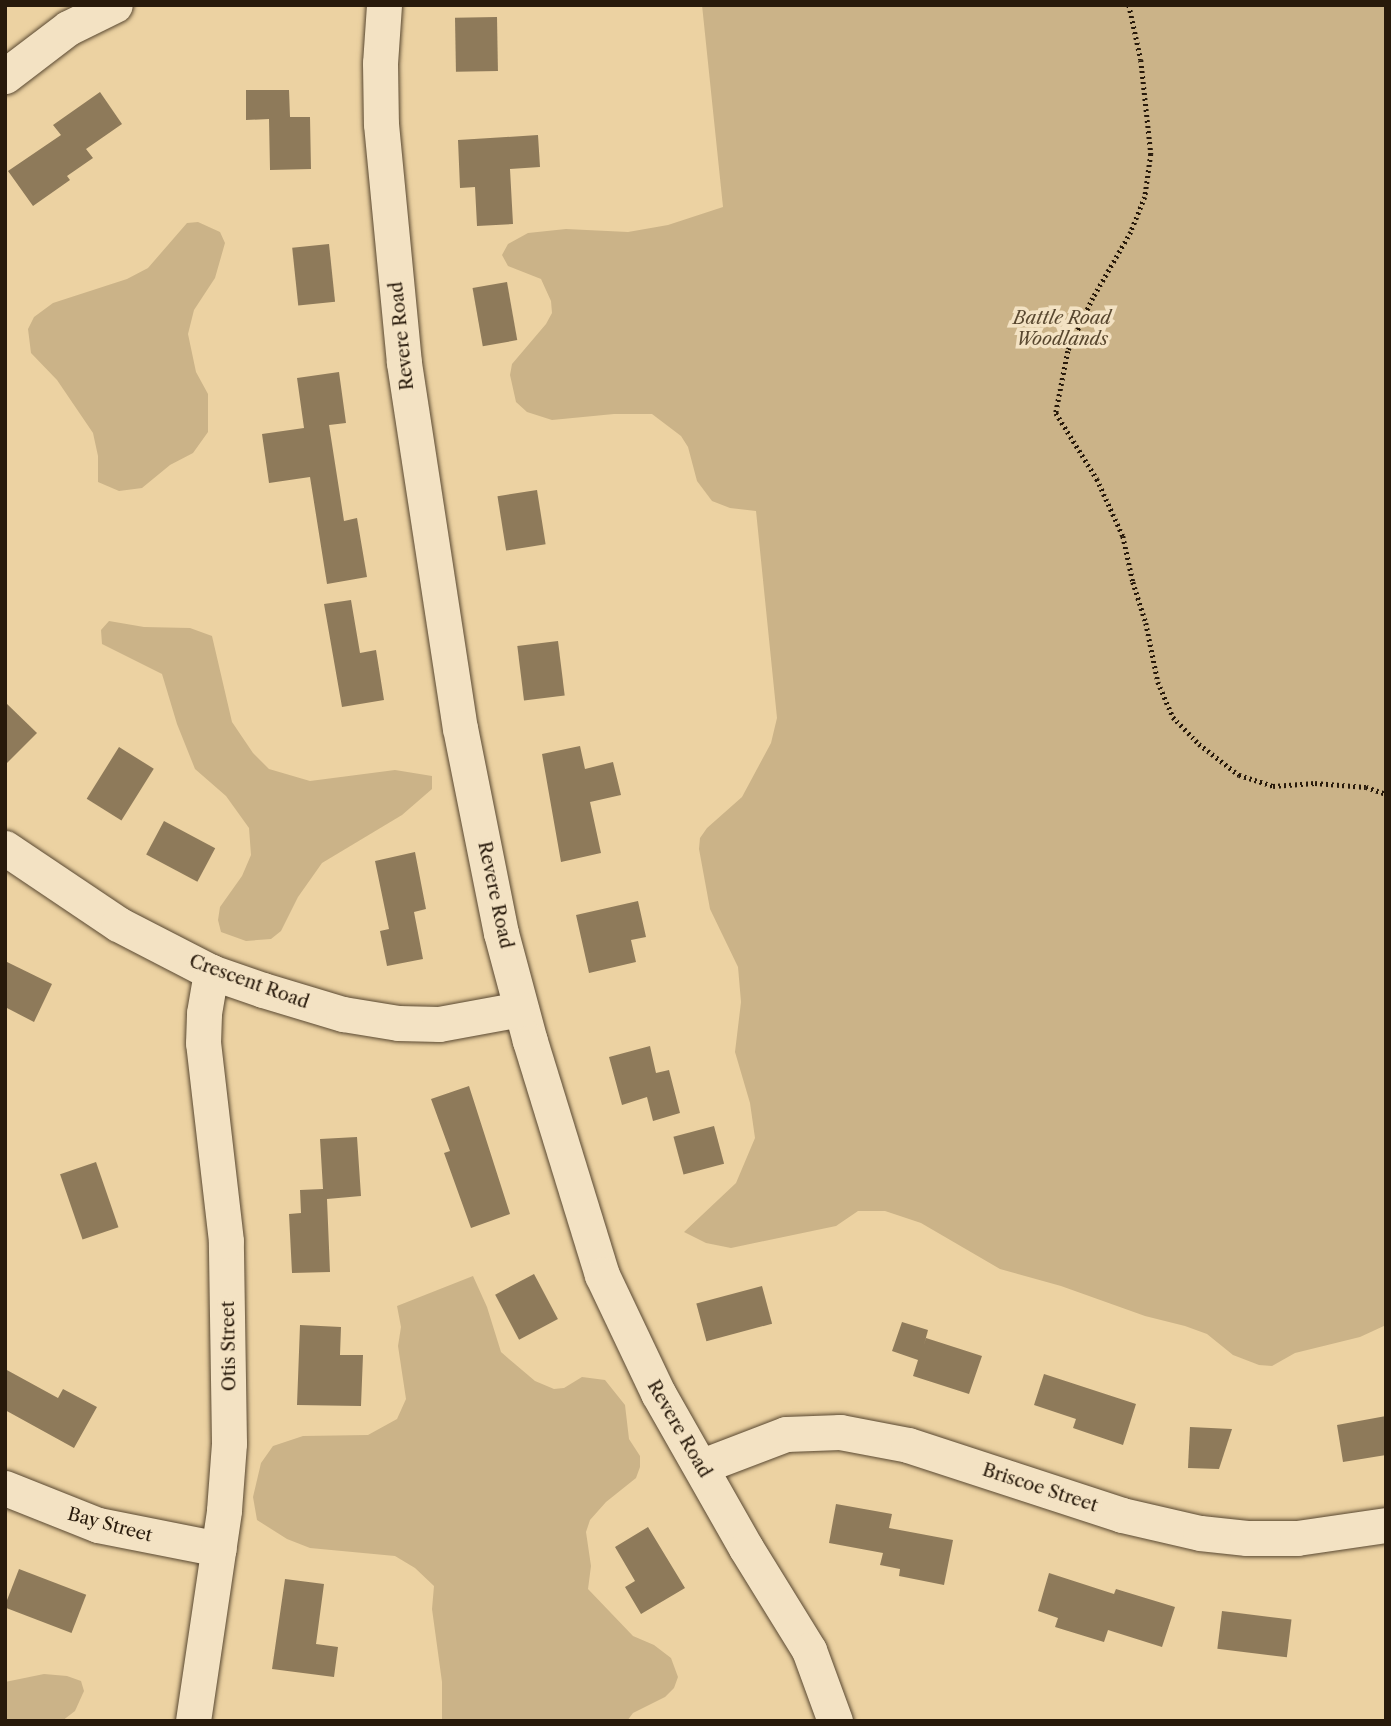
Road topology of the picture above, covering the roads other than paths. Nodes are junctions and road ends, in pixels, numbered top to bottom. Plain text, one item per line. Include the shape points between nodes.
1 (116, 5) edge
2 (384, 5) edge
3 (5, 76) edge
4 (5, 848) edge
5 (211, 972) junction
6 (521, 1009) junction
7 (702, 1466) junction
8 (5, 1488) edge
9 (1386, 1525) edge
10 (219, 1549) junction
11 (193, 1721) edge
12 (835, 1721) edge

1 - 3 street via 68,28
2 - 6 street, Revere Road via 381,124 404,363 460,728
4 - 5 street, Crescent Road via 118,924
5 - 6 street, Crescent Road via 343,1014 398,1023 439,1024
5 - 10 street, Otis Street via 203,1043 226,1241 231,1381
6 - 7 street, Revere Road via 602,1275 639,1357
7 - 9 street, Briscoe Street via 786,1434 840,1432 908,1446 1122,1515 1200,1533 1297,1538
7 - 12 street, Revere Road via 809,1650
8 - 10 street, Bay Street via 97,1525
10 - 11 street, Otis Street

